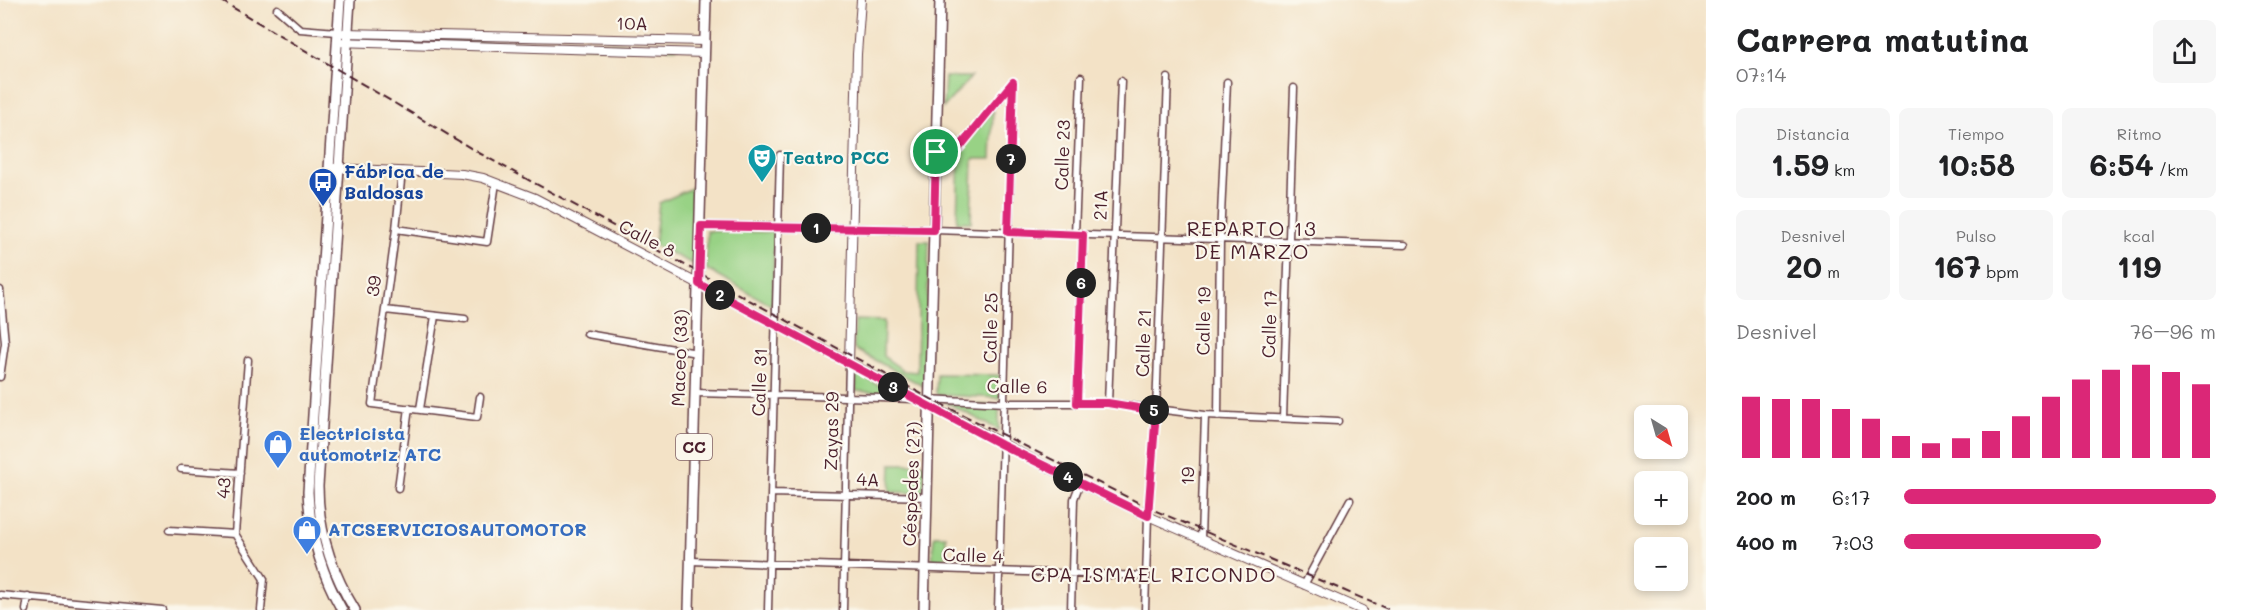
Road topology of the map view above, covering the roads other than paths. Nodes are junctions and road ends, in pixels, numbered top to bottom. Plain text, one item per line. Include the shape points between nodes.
1 (340, 0) edge
2 (350, 0) edge
3 (706, 0) edge
4 (861, 0) edge
5 (940, 0) edge
6 (277, 9) dead end
7 (337, 37) junction
8 (561, 37) junction
9 (348, 38) junction
10 (705, 41) junction
11 (561, 49) junction
12 (705, 53) junction
13 (1081, 77) dead end
14 (1168, 78) dead end
15 (1121, 81) dead end
16 (1227, 82) dead end
17 (1294, 87) dead end
18 (936, 149) junction
19 (780, 155) dead end
20 (333, 168) junction
21 (402, 171) junction
22 (496, 183) junction
23 (701, 226) junction
24 (778, 227) junction
25 (852, 228) junction
26 (396, 230) junction
27 (934, 230) junction
28 (1008, 232) junction
29 (1079, 235) junction
30 (1114, 235) junction
31 (1163, 236) junction
32 (1220, 238) junction
33 (1287, 241) junction
34 (1405, 245) dead end
35 (699, 284) junction
36 (0, 290) edge
37 (385, 310) junction
38 (435, 316) junction
39 (465, 319) dead end
40 (777, 325) junction
41 (587, 334) dead end
42 (697, 352) junction
43 (248, 360) dead end
44 (849, 363) junction
45 (0, 377) edge
46 (696, 393) junction
47 (774, 396) junction
48 (848, 396) junction
49 (480, 398) dead end
50 (916, 399) junction
51 (930, 403) junction
52 (1005, 403) junction
53 (1077, 403) junction
54 (1108, 403) junction
55 (409, 408) junction
56 (420, 409) junction
57 (1156, 411) junction
58 (1204, 415) junction
59 (1218, 416) junction
60 (1283, 418) junction
61 (1338, 421) dead end
62 (1002, 445) junction
63 (181, 469) dead end
64 (240, 473) junction
65 (1080, 483) junction
66 (398, 488) dead end
67 (771, 493) junction
68 (846, 494) junction
69 (928, 497) junction
70 (1350, 500) dead end
71 (1148, 516) junction
72 (169, 530) dead end
73 (236, 534) junction
74 (1201, 539) junction
75 (691, 561) junction
76 (770, 564) junction
77 (844, 566) junction
78 (926, 569) junction
79 (999, 572) junction
80 (1072, 574) junction
81 (1146, 576) junction
82 (1304, 585) junction
83 (0, 595) edge
84 (28, 597) junction
85 (26, 610) edge
86 (162, 610) edge
87 (261, 610) edge
88 (342, 610) edge
89 (355, 610) edge
90 (689, 610) edge
91 (768, 610) edge
92 (843, 610) edge
93 (924, 610) edge
94 (998, 610) edge
95 (1071, 610) edge
96 (1144, 610) edge
97 (1362, 610) edge

1 - 7 main road
2 - 9 main road
3 - 10 main road, Maceo (33) / CC
4 - 25 street, Zayas 29
5 - 18 main road, Céspedes (27)
6 - 7 street, 10A via 300,28
7 - 9 street, 10A
7 - 20 main road
8 - 9 street, 10A
8 - 10 street, 10A
8 - 11 street
9 - 11 street, 10A
9 - 20 main road
10 - 12 main road, Maceo (33) / CC
11 - 12 street, 10A
12 - 23 main road, Maceo (33) / CC
13 - 29 street, Calle 23
14 - 31 street, Calle 21
15 - 30 street, 21A
16 - 32 street, Calle 19
17 - 33 street, Calle 17
18 - 27 main road, Céspedes (27)
18 - 28 street, Calle 25 via 959,148 1013,82
19 - 24 street, Calle 31
20 - 21 street, Calle 8
20 - 88 main road via 308,492 314,544
20 - 89 main road via 318,511 330,562
21 - 22 street, Calle 8 via 462,174
21 - 26 street, 39
22 - 26 street via 488,242
22 - 35 street, Calle 8 via 536,198
23 - 24 street
23 - 35 main road, Maceo (33) / CC
24 - 25 street
24 - 40 street, Calle 31
25 - 27 street
25 - 44 street, Zayas 29
26 - 37 street, 39
27 - 28 street
27 - 51 main road, Céspedes (27)
28 - 29 street
28 - 52 street, Calle 25
29 - 30 street
29 - 53 street, Calle 23
30 - 31 street
30 - 54 street, 21A
31 - 32 street
31 - 57 street, Calle 21
32 - 33 street
32 - 59 street, Calle 19
33 - 34 street
33 - 60 street, Calle 17
35 - 40 street, Calle 8
35 - 42 main road, Maceo (33) / CC
36 - 45 street via 5,344
37 - 38 street
37 - 55 street, 39 via 372,404
38 - 39 street
38 - 56 street
40 - 44 street, Calle 8
40 - 47 street, Calle 31
41 - 42 street
42 - 46 main road, Maceo (33) / CC
43 - 64 street, 43
44 - 48 street, Zayas 29
44 - 50 street, Calle 8
46 - 47 street
46 - 75 main road, Maceo (33) / CC
47 - 48 street
47 - 67 street, Calle 31
48 - 50 street
48 - 68 street, Zayas 29
49 - 56 street via 477,417
50 - 51 street, Calle 8
51 - 52 street, Calle 6
51 - 62 street, Calle 8
51 - 69 main road, Céspedes (27)
52 - 53 street, Calle 6
52 - 62 street, Calle 25
53 - 54 street, Calle 6
54 - 57 street, Calle 6
55 - 56 street
55 - 66 street
57 - 58 street, Calle 6
57 - 71 street, Calle 21
58 - 59 street, Calle 6
58 - 74 street, 19
59 - 60 street, Calle 6
60 - 61 street, Calle 6
62 - 65 street, Calle 8
62 - 79 street, Calle 25
63 - 64 street
64 - 73 street, 43
65 - 71 street, Calle 8
65 - 80 street via 1074,499
67 - 68 street, 4A
67 - 76 street, Calle 31
68 - 69 street, 4A
68 - 77 street, Zayas 29
69 - 78 main road, Céspedes (27)
70 - 82 street
71 - 74 street, Calle 8
71 - 81 street, Calle 21
72 - 73 street
73 - 87 street via 264,579
74 - 82 street, Calle 8
75 - 76 street, Calle 4
75 - 90 main road, Maceo (33) / CC
76 - 77 street, Calle 4
76 - 91 street, Calle 31
77 - 78 street, Calle 4
77 - 92 street, Zayas 29
78 - 79 street, Calle 4
78 - 93 main road, Céspedes (27)
79 - 80 street, Calle 4
79 - 94 street, Calle 25
80 - 81 street, Calle 4
80 - 95 street
81 - 96 street, Calle 21
82 - 97 street, Calle 8
83 - 84 street
84 - 85 street
84 - 86 street

